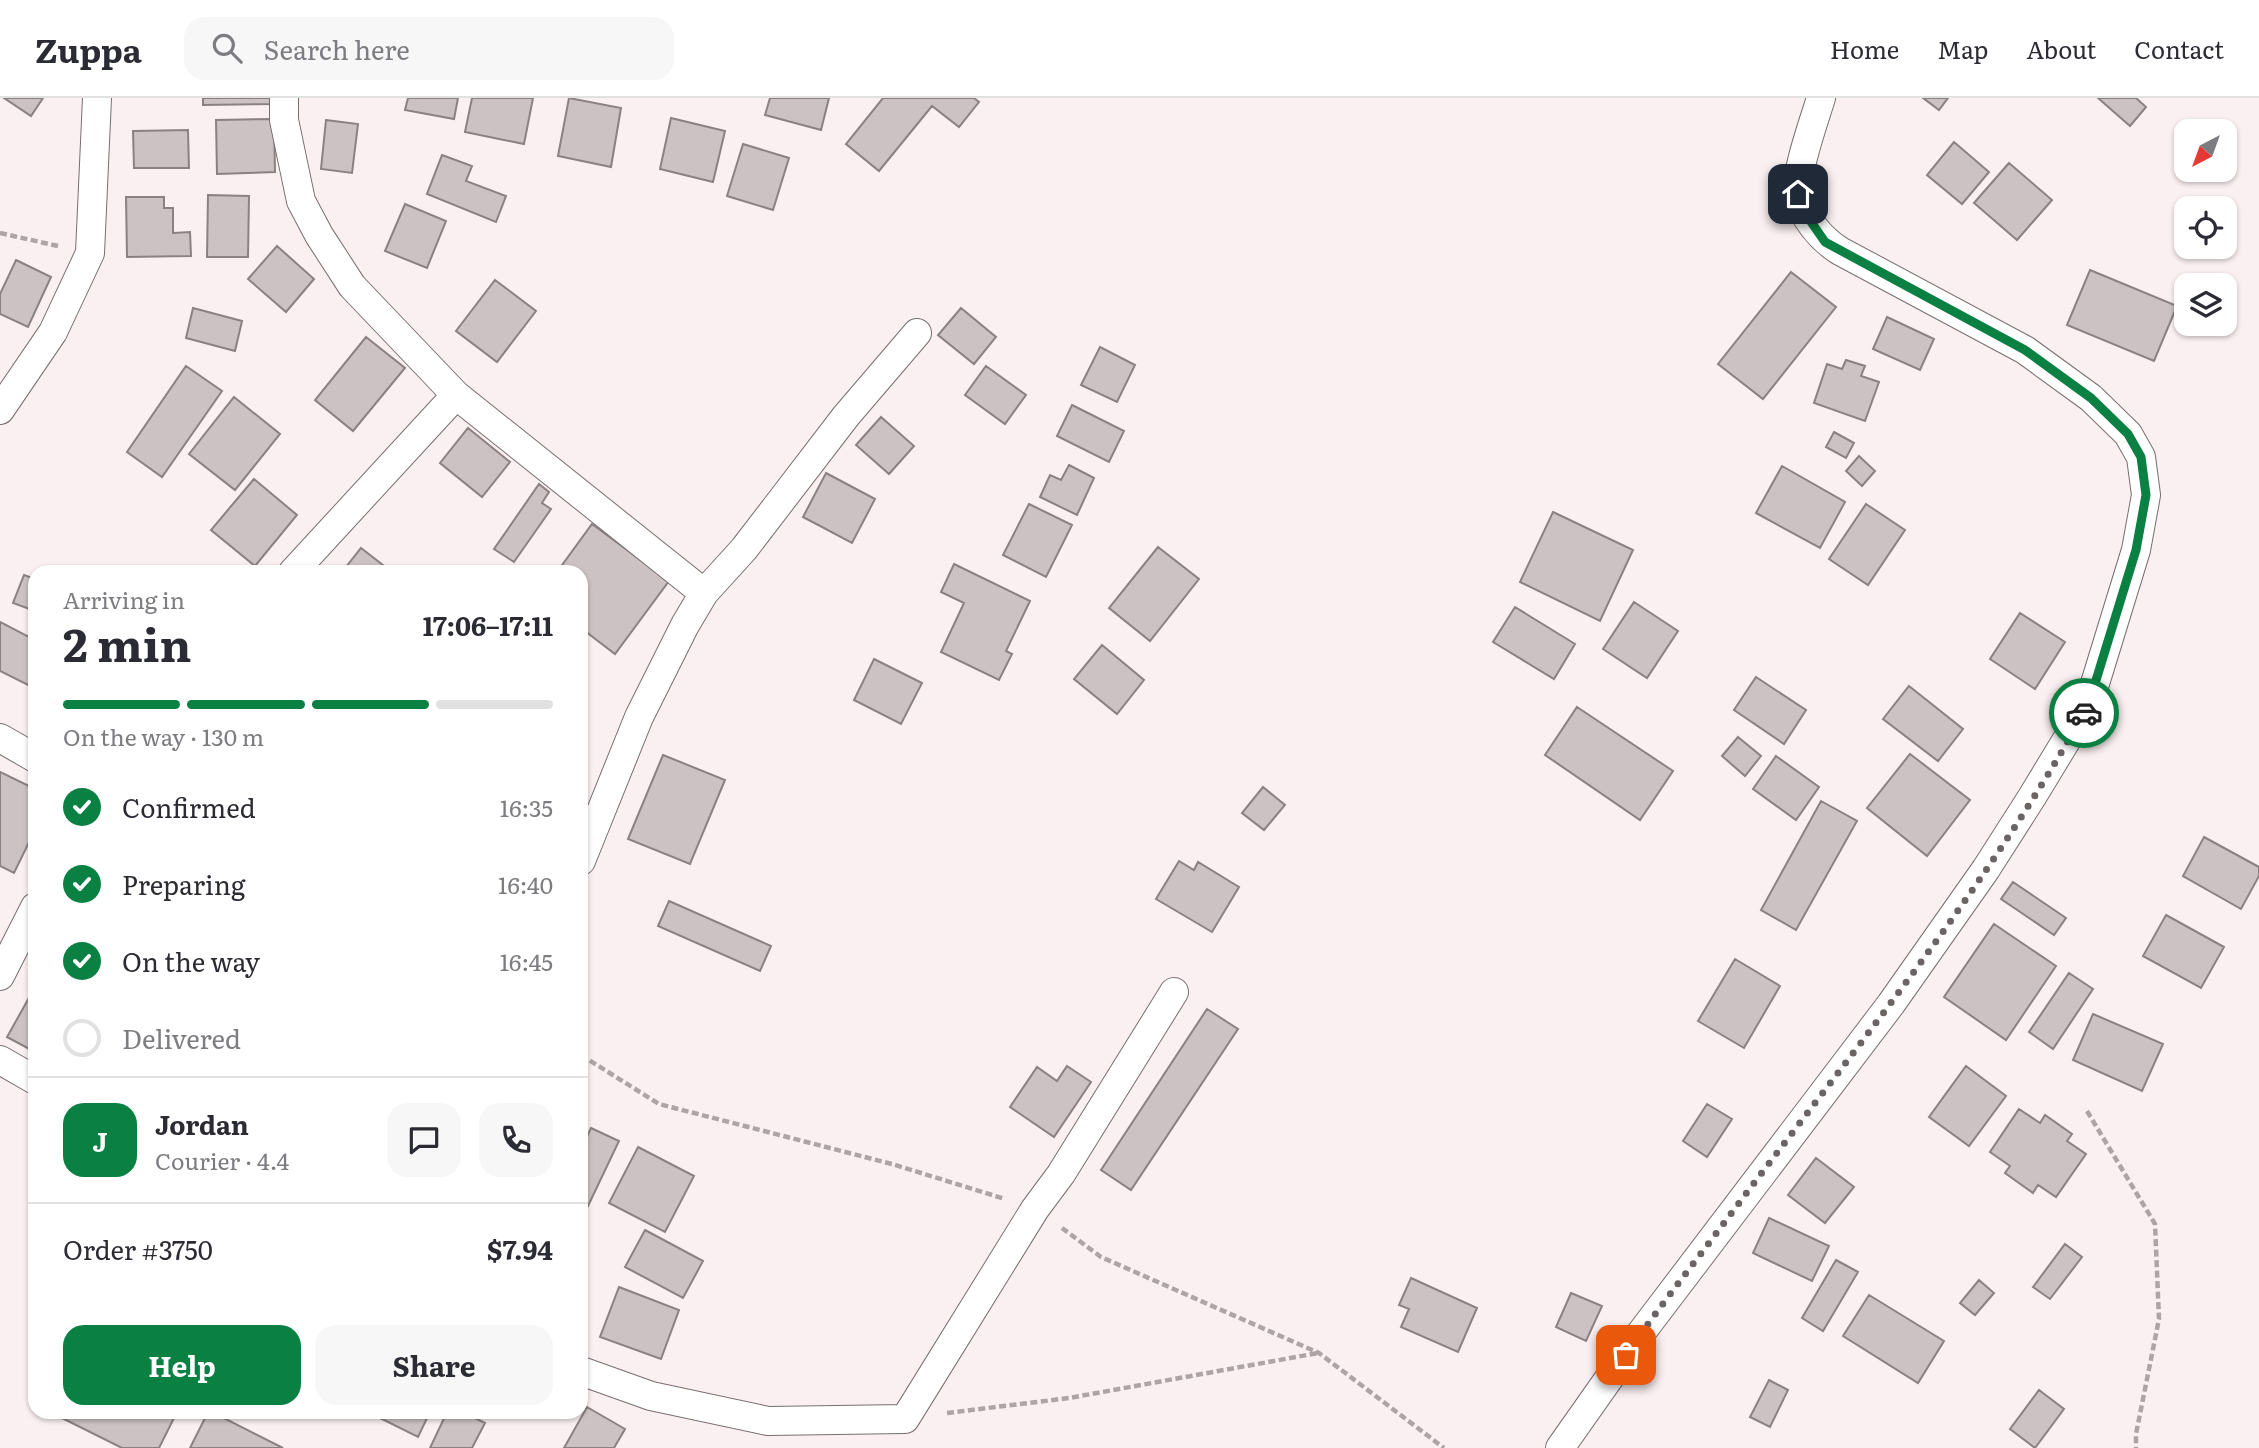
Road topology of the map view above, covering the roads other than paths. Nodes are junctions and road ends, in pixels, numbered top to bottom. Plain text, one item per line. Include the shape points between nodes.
1 (97, 98) edge
2 (285, 98) edge
3 (1821, 98) edge
4 (917, 333) dead end
5 (456, 395) junction
6 (0, 410) edge
7 (299, 565) edge
8 (704, 593) junction
9 (0, 738) edge
10 (28, 754) edge
11 (588, 844) edge
12 (28, 921) edge
13 (0, 976) edge
14 (1174, 992) dead end
15 (0, 1060) edge
16 (28, 1076) edge
17 (588, 1374) edge
18 (1560, 1448) edge

1 - 6 street via 90,253 53,332
2 - 5 street via 284,120 301,201 319,235 352,286
3 - 18 street via 1798,194 1825,242 2025,350 2091,398 2128,434 2141,457 2146,495 2136,550 2089,703 1986,869
4 - 8 street
5 - 7 street
5 - 8 street
8 - 11 street via 639,717
9 - 10 street
12 - 13 street
14 - 17 street via 905,1419 768,1421 651,1396
15 - 16 street

